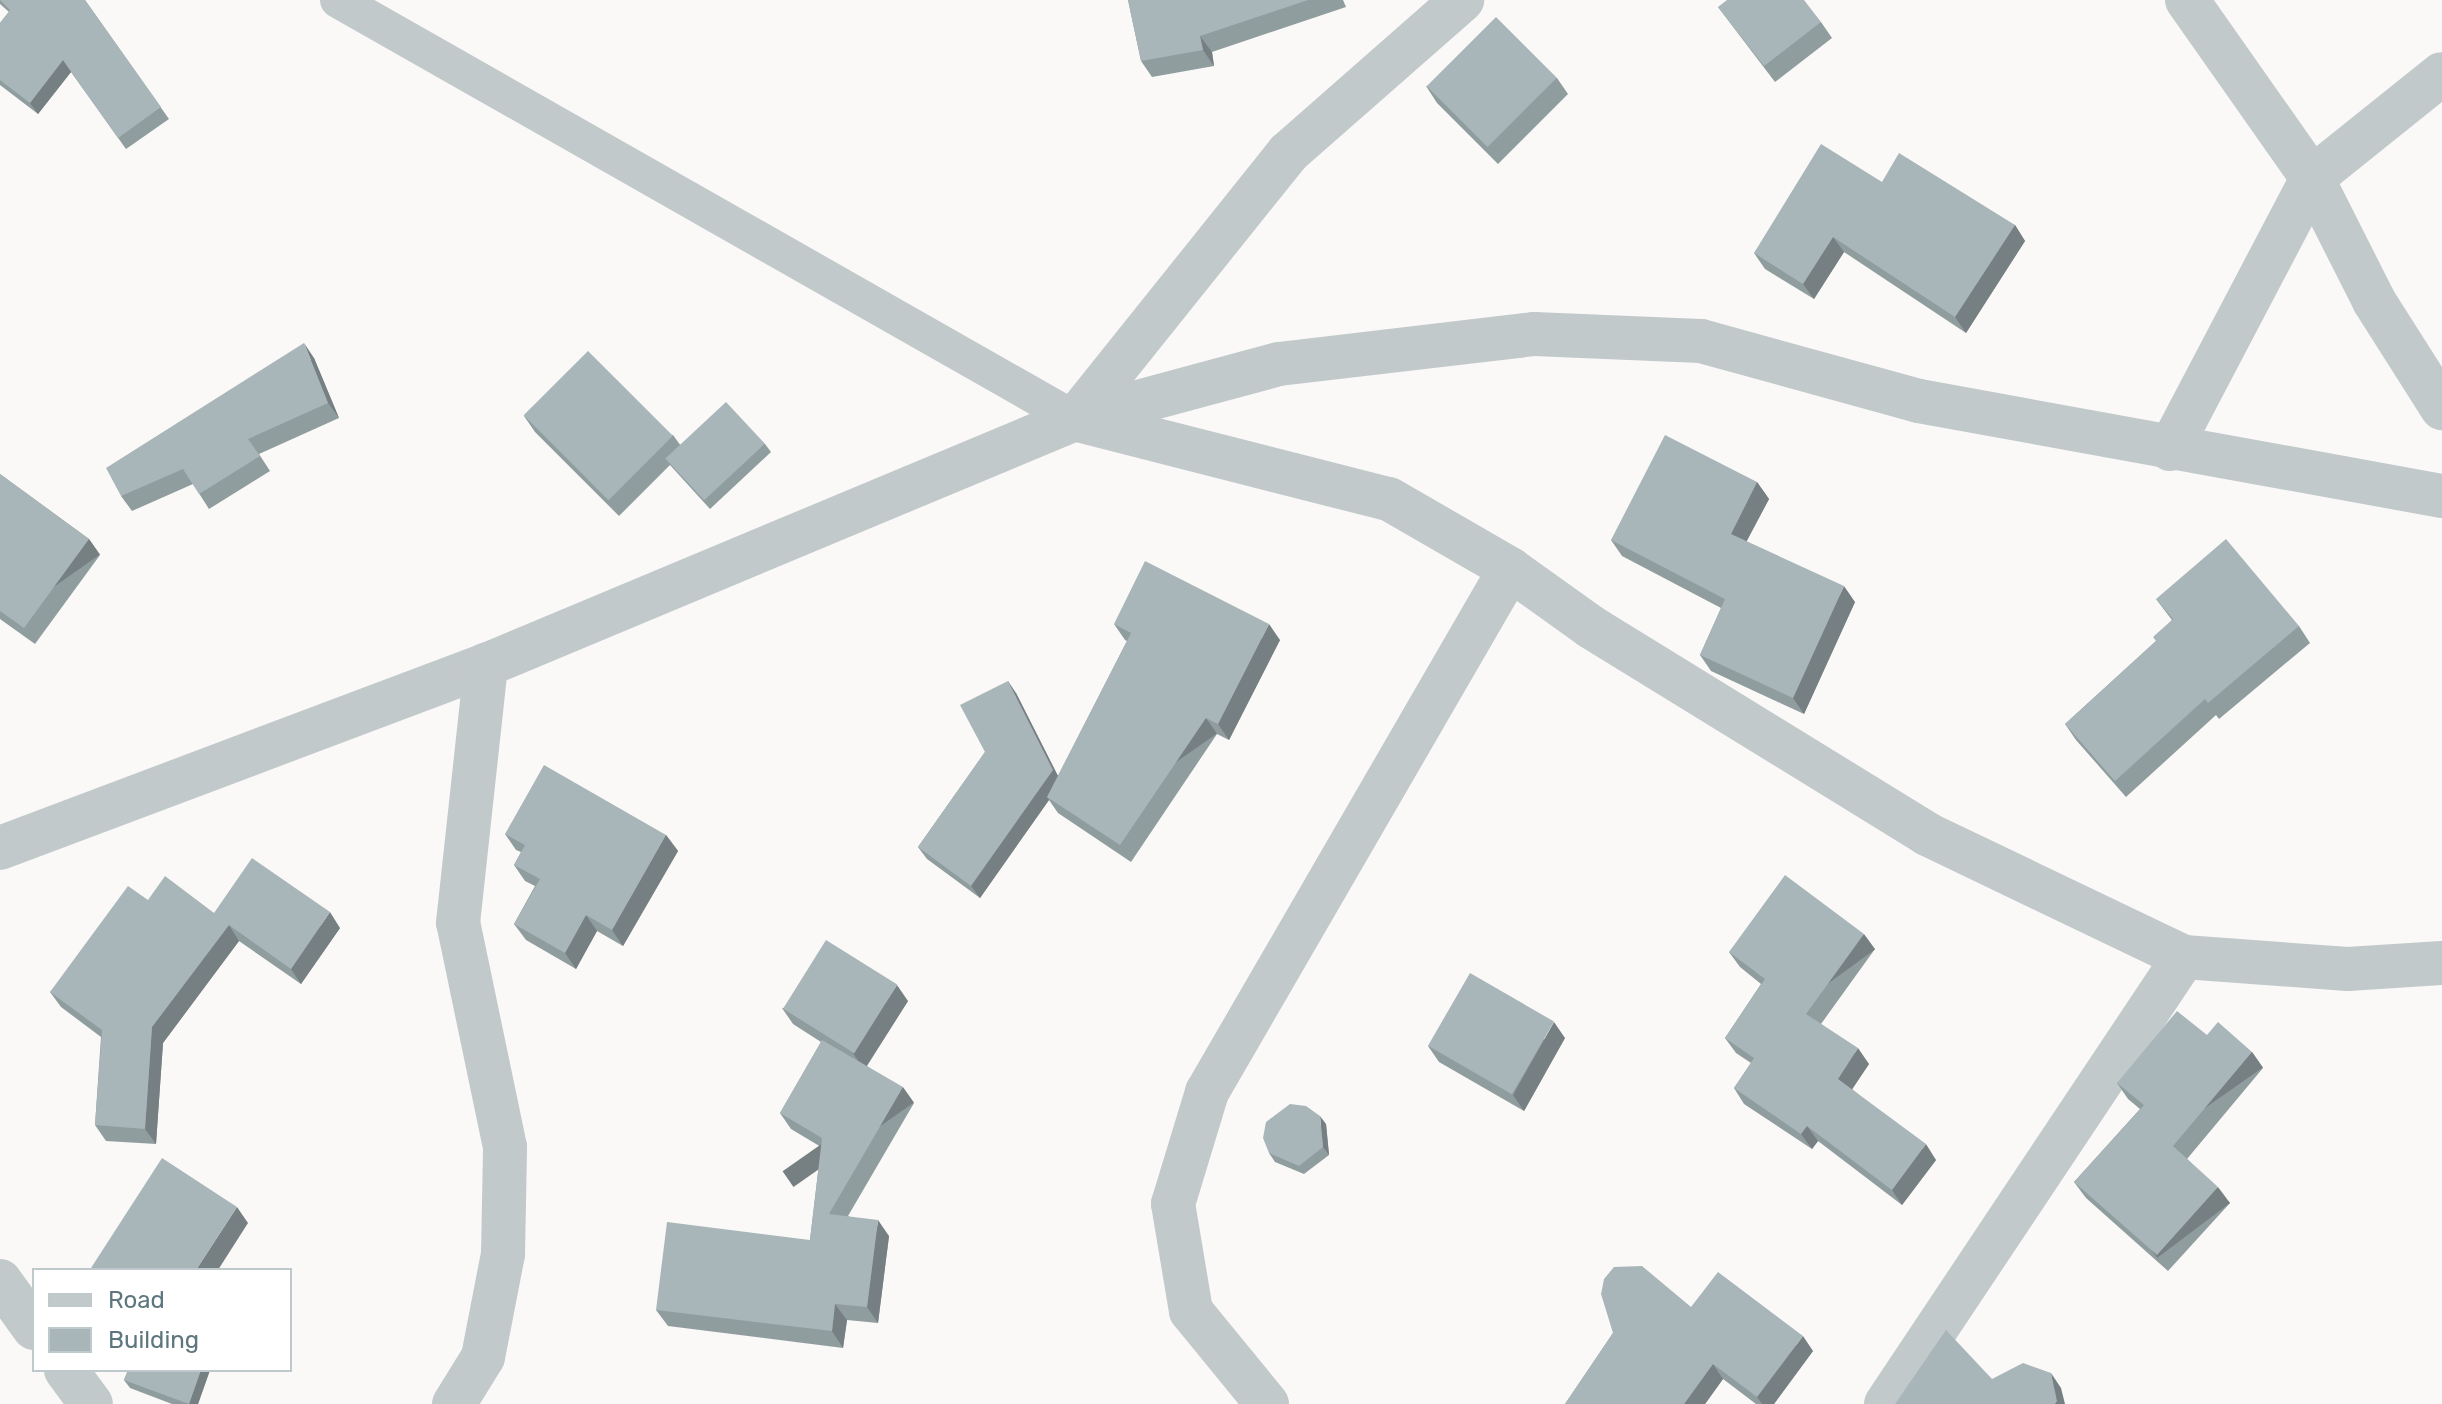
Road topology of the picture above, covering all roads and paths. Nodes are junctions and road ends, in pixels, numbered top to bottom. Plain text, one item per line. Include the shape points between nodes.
1 (338, 0) edge
2 (1462, 0) edge
3 (2187, 0) edge
4 (2442, 74) edge
5 (2312, 178) junction
6 (2442, 408) edge
7 (1075, 419) junction
8 (2170, 449) junction
9 (2442, 496) edge
10 (1510, 569) junction
11 (486, 665) junction
12 (0, 848) edge
13 (2184, 957) junction
14 (2442, 963) edge
15 (0, 1281) edge
16 (32, 1325) edge
17 (67, 1372) edge
18 (91, 1404) edge
19 (454, 1404) edge
20 (1267, 1404) edge
21 (1886, 1404) edge

1 - 7 lane
2 - 7 street via 1288,153
3 - 5 street
4 - 5 street
5 - 6 street via 2374,301
5 - 8 street
7 - 8 street via 1279,364 1534,334 1701,341 1919,401
7 - 10 street via 1389,499
7 - 11 street
8 - 9 street
10 - 13 street via 1591,627 1927,834
10 - 20 street via 1207,1092 1173,1204 1191,1311
11 - 12 street
11 - 19 street via 458,923 505,1147 503,1254 483,1357
13 - 14 street via 2348,969
13 - 21 street
15 - 16 street
17 - 18 street

